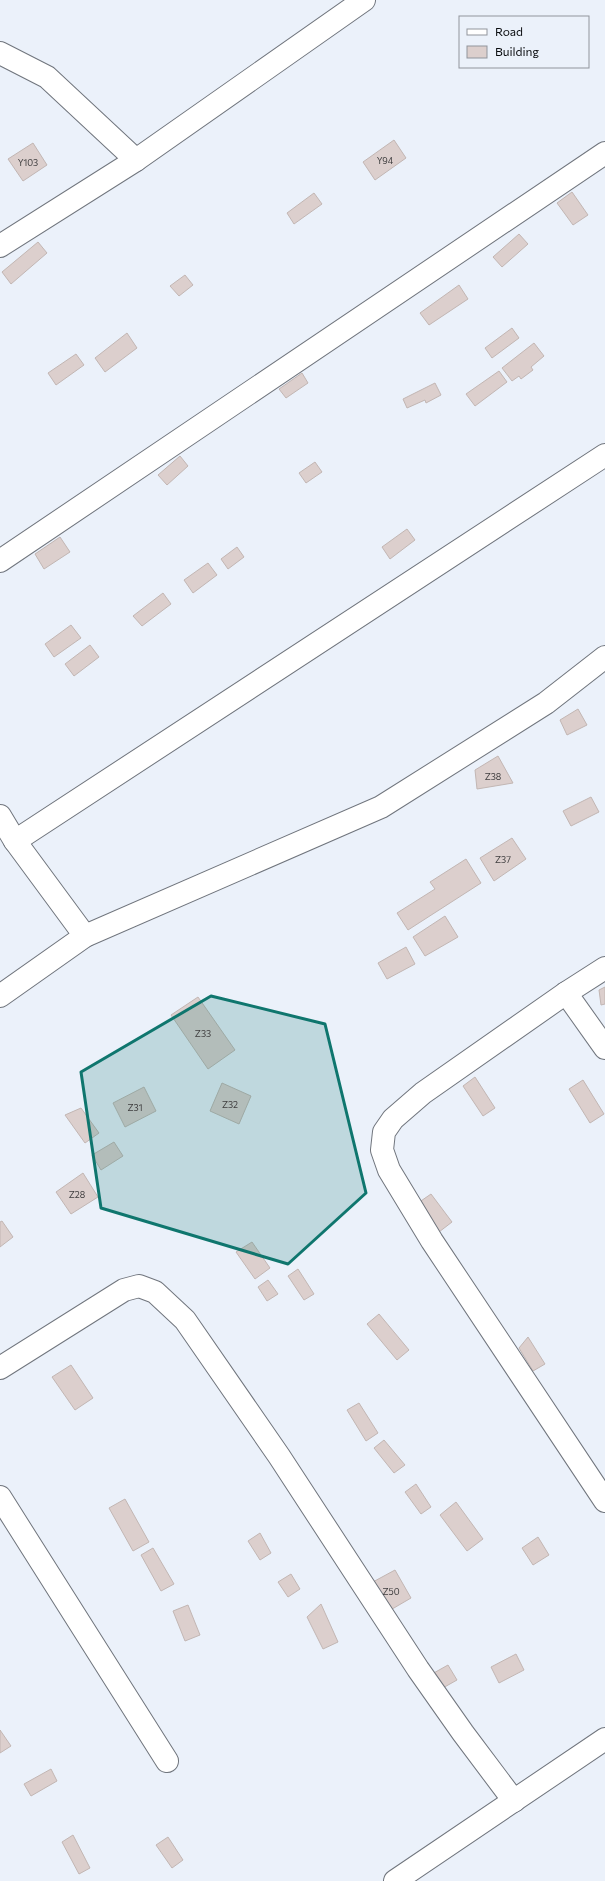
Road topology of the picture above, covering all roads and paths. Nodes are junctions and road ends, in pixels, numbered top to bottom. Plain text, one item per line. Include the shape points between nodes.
1 (364, 0) edge
2 (0, 54) edge
3 (605, 153) edge
4 (136, 160) junction
5 (0, 246) edge
6 (605, 455) edge
7 (0, 562) edge
8 (605, 657) edge
9 (0, 816) edge
10 (15, 841) junction
11 (85, 936) junction
12 (605, 968) edge
13 (566, 993) junction
14 (0, 996) edge
15 (605, 1048) edge
16 (0, 1368) edge
17 (0, 1497) edge
18 (605, 1501) edge
19 (605, 1739) edge
20 (167, 1761) dead end
21 (514, 1801) junction
22 (395, 1881) edge

1 - 4 street
2 - 4 street via 47,77
3 - 7 street
4 - 5 street
6 - 10 street
8 - 11 street via 546,703 381,807
9 - 10 street
10 - 11 street
11 - 14 street
12 - 13 street
13 - 15 street
13 - 18 street via 422,1093 393,1119 384,1132 382,1150 390,1170 432,1241
16 - 21 street via 124,1290 139,1286 155,1292 184,1320 279,1456 418,1669
17 - 20 street
19 - 21 street
21 - 22 street

